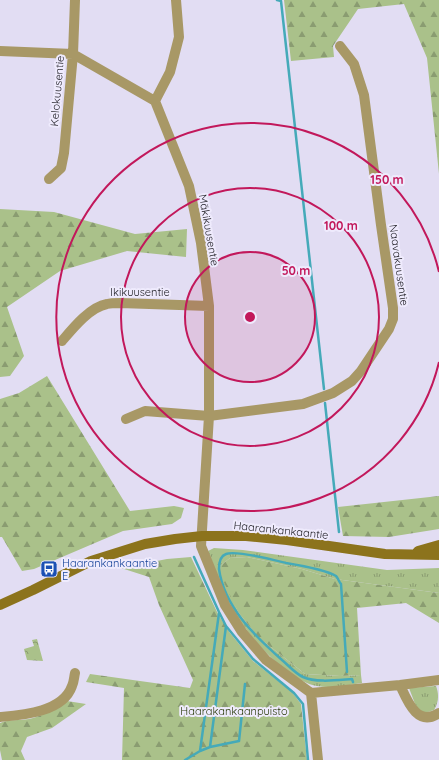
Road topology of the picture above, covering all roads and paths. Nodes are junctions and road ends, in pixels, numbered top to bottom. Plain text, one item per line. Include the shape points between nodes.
1 (75, 0) edge
2 (176, 0) edge
3 (340, 46) dead end
4 (0, 51) edge
5 (73, 54) junction
6 (155, 102) junction
7 (49, 179) dead end
8 (208, 306) junction
9 (62, 341) dead end
10 (209, 416) junction
11 (126, 418) dead end
12 (202, 536) junction
13 (439, 545) edge
14 (405, 554) junction
15 (439, 555) edge
16 (0, 605) edge
17 (75, 673) dead end
18 (439, 680) edge
19 (400, 685) junction
20 (311, 693) junction
21 (439, 713) edge
22 (0, 717) edge
23 (318, 760) edge

1 - 5 street, Kelokuusentie
2 - 6 street via 179,37 170,72
3 - 10 street, Naavakuusentie via 354,64 364,95 393,319 389,329 352,381 333,393 303,404
4 - 5 street
5 - 6 street
5 - 7 street, Kelokuusentie via 61,168
6 - 8 street, Mäkikuusentie via 189,186
8 - 9 street, Ikikuusentie via 106,304 91,312
8 - 10 street, Mäkikuusentie
10 - 11 street, Naavakuusentie via 145,411
10 - 12 street, Mäkikuusentie
12 - 14 street, Haarankankaantie via 246,536 385,554
12 - 16 street, Haarankankaantie via 145,544 91,561
12 - 20 street, Mäkikuusentie via 201,546 225,605 242,632 266,660
13 - 14 street, Haarankankaantie
14 - 15 street, Haarankankaantie
17 - 22 street via 68,693 51,706 26,715
18 - 19 street
19 - 20 street
19 - 21 street via 416,714 429,717
20 - 23 street

